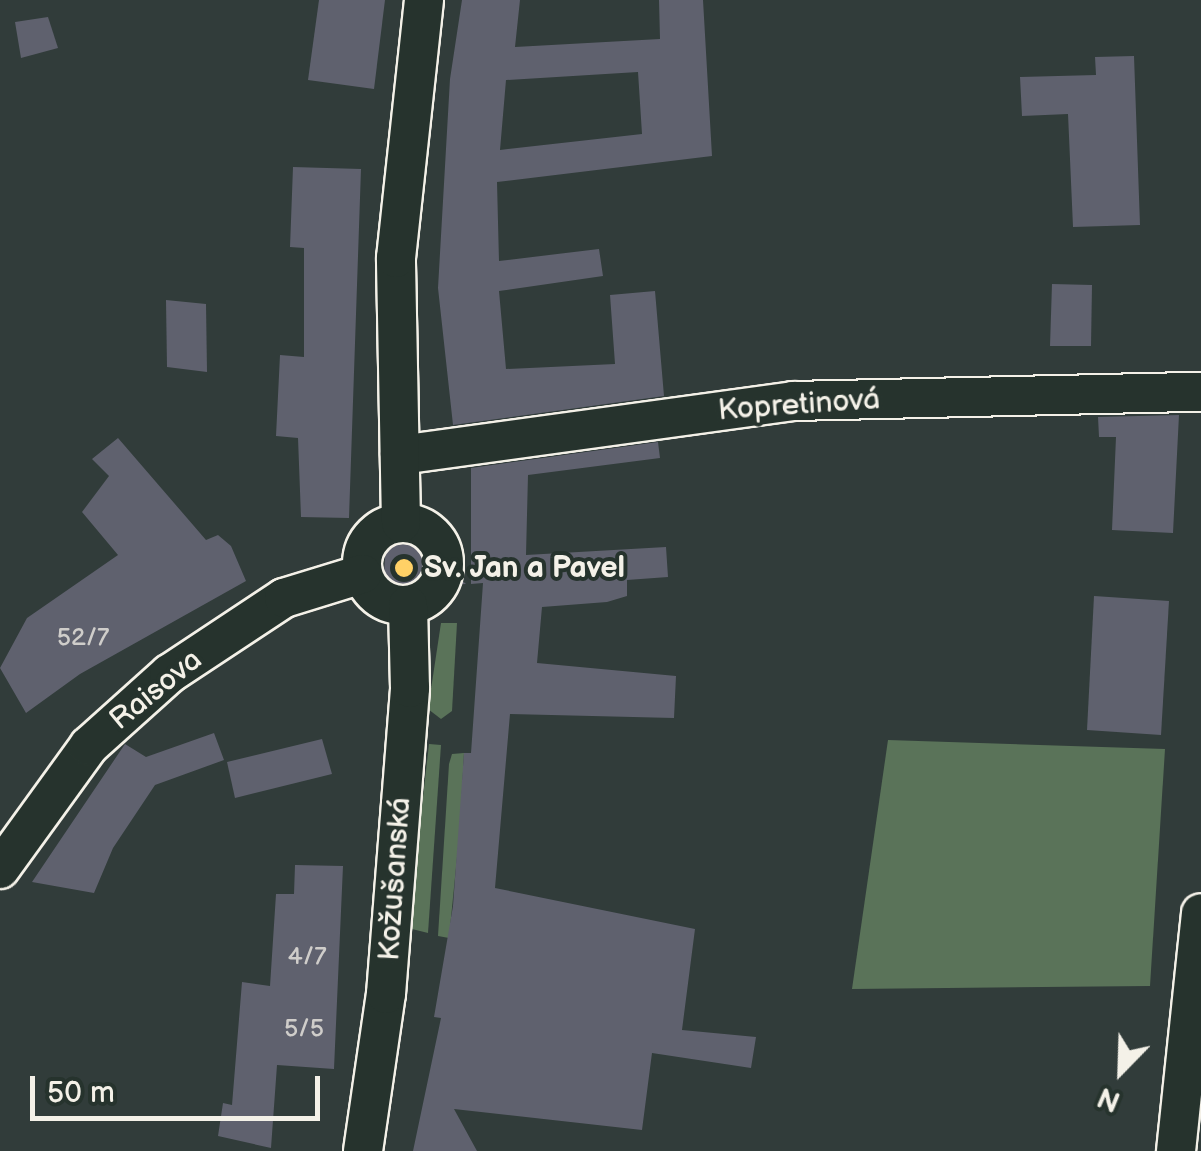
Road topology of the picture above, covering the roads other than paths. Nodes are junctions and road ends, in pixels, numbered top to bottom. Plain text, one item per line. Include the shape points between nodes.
1 (424, 0) edge
2 (1201, 392) edge
3 (400, 455) junction
4 (401, 523) junction
5 (362, 574) junction
6 (408, 606) junction
7 (0, 868) edge
8 (1201, 914) edge
9 (364, 1151) edge
10 (1176, 1151) edge

1 - 3 street via 399,207
2 - 3 street, Kopretinová via 794,400
3 - 4 street
4 - 5 street via 370,539
4 - 6 street via 428,531 444,568 433,593
5 - 6 street via 375,595
5 - 7 street, Raisova via 284,598 169,674 89,746
6 - 9 street, Kožušanská via 410,688 386,994
8 - 10 street

